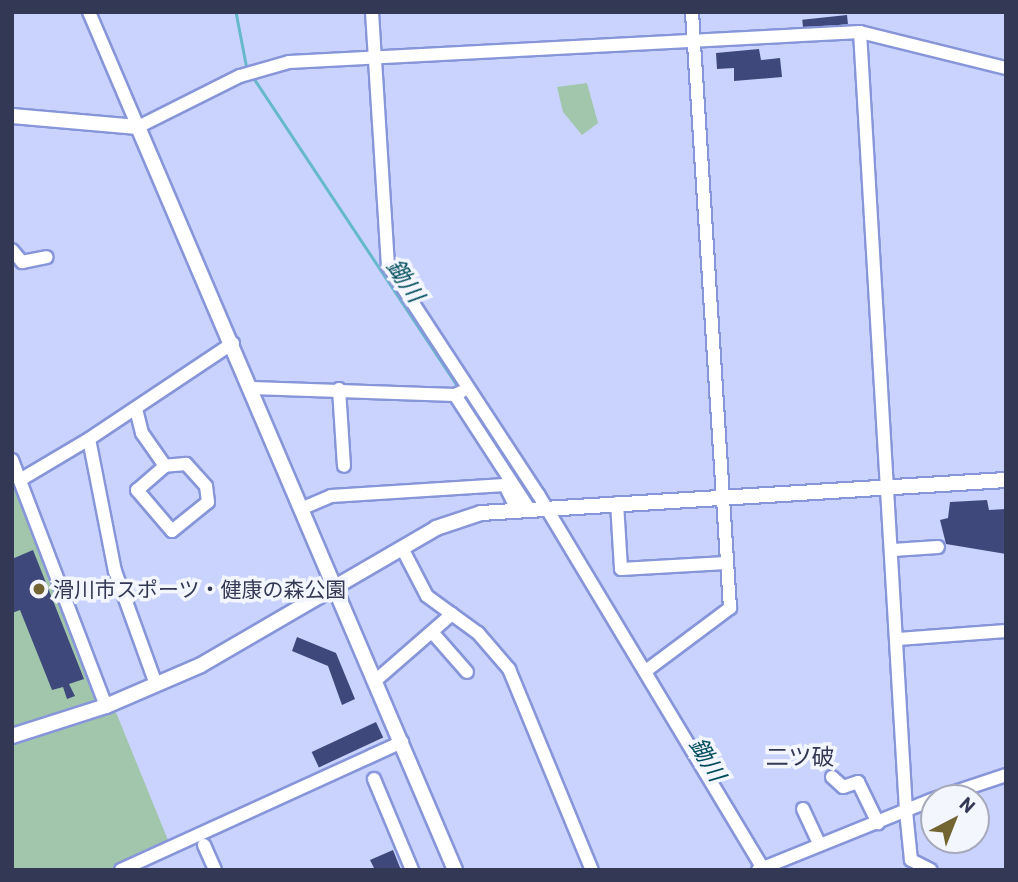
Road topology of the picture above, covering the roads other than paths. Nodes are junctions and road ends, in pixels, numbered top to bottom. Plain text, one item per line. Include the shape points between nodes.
1 (89, 12) edge
2 (372, 12) edge
3 (692, 12) edge
4 (860, 32) junction
5 (694, 39) junction
6 (375, 58) junction
7 (1006, 68) edge
8 (12, 116) edge
9 (138, 127) junction
10 (12, 250) edge
11 (47, 257) dead end
12 (233, 343) junction
13 (252, 388) junction
14 (339, 389) junction
15 (462, 391) junction
16 (136, 409) junction
17 (89, 439) junction
18 (12, 460) edge
19 (165, 466) junction
20 (344, 466) dead end
21 (20, 480) junction
22 (1006, 480) edge
23 (889, 485) junction
24 (720, 496) junction
25 (617, 503) junction
26 (545, 507) junction
27 (303, 508) junction
28 (523, 509) junction
29 (938, 547) dead end
30 (402, 548) junction
31 (893, 550) junction
32 (726, 563) junction
33 (336, 588) junction
34 (452, 614) junction
35 (1006, 631) edge
36 (432, 632) junction
37 (898, 639) junction
38 (647, 670) junction
39 (467, 672) dead end
40 (376, 681) junction
41 (156, 684) junction
42 (106, 706) junction
43 (12, 736) edge
44 (402, 742) junction
45 (1006, 775) edge
46 (832, 777) dead end
47 (374, 779) dead end
48 (980, 784) edge
49 (920, 805) edge
50 (803, 809) dead end
51 (906, 811) junction
52 (878, 823) junction
53 (819, 844) junction
54 (204, 845) dead end
55 (761, 869) edge
56 (121, 870) edge
57 (215, 870) edge
58 (412, 870) edge
59 (455, 870) edge
60 (592, 870) edge
61 (931, 870) edge

1 - 9 street
2 - 6 street
3 - 5 street
4 - 5 street
4 - 7 street
4 - 23 street
5 - 6 street
5 - 24 street
6 - 9 street via 270,66
6 - 15 street via 388,265
8 - 9 street
9 - 12 street
10 - 11 street via 22,262
12 - 13 street
12 - 16 street
13 - 14 street
13 - 27 street
14 - 15 street
14 - 20 street
15 - 26 street
15 - 28 street
16 - 17 street
16 - 19 street via 142,433
17 - 21 street
17 - 41 street via 115,571
18 - 21 street
19 - 19 street via 137,490 172,531 208,502 206,486 186,464
21 - 42 street
22 - 23 street
23 - 24 street
23 - 31 street
24 - 25 street
24 - 32 street
25 - 26 street
25 - 32 street via 621,569
26 - 28 street
26 - 38 street
27 - 28 street via 331,496 505,485
27 - 33 street
28 - 30 street via 436,528
29 - 31 street
30 - 33 street
30 - 34 street via 426,596
31 - 37 street
32 - 38 street via 730,608
33 - 40 street
33 - 41 street
34 - 36 street
34 - 60 street via 497,650 509,669
35 - 37 street
36 - 39 street
36 - 40 street
37 - 51 street
38 - 55 street
40 - 44 street
41 - 42 street
42 - 43 street
44 - 56 street
44 - 59 street
45 - 48 street
46 - 52 street via 843,788 858,782
47 - 58 street
49 - 51 street
50 - 53 street
51 - 52 street
51 - 61 street via 911,860
52 - 53 street
53 - 55 street
54 - 57 street

